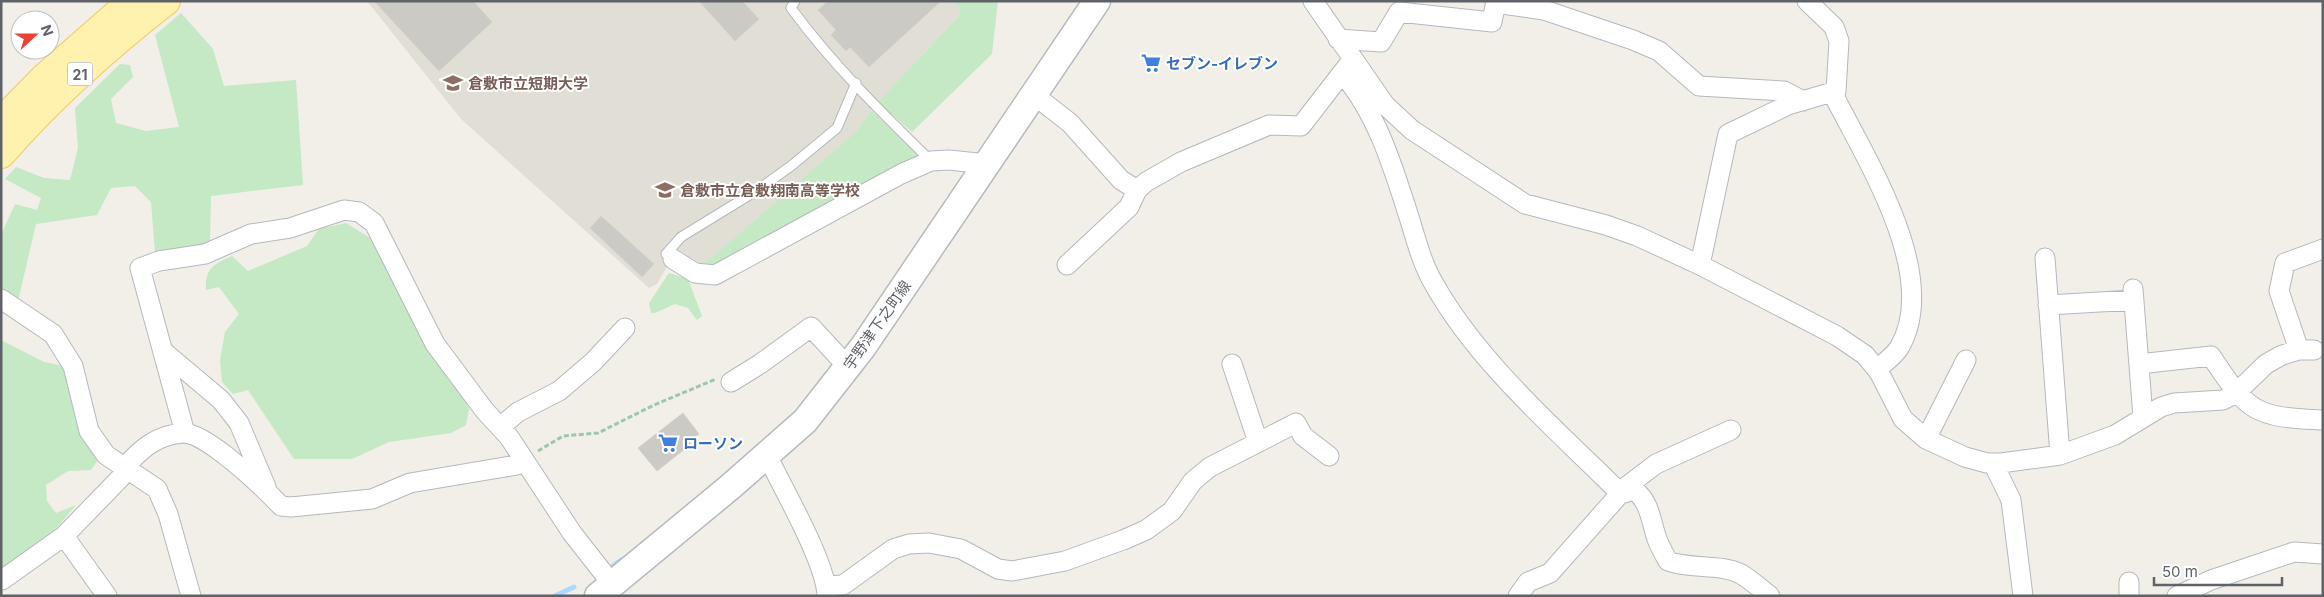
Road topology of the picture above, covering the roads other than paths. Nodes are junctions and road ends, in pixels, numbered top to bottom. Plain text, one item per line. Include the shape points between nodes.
1 (132, 1) edge
2 (166, 1) edge
3 (785, 1) edge
4 (1097, 1) edge
5 (1313, 1) edge
6 (1807, 1) edge
7 (1496, 2) edge
8 (793, 5) edge
9 (1338, 39) junction
10 (1348, 66) junction
11 (856, 83) junction
12 (1832, 92) junction
13 (1034, 95) junction
14 (1803, 101) junction
15 (1, 122) edge
16 (1, 154) edge
17 (931, 161) junction
18 (986, 164) junction
19 (1137, 190) junction
20 (2323, 248) edge
21 (2045, 258) dead end
22 (673, 259) joint
23 (1700, 264) junction
24 (1068, 265) dead end
25 (1, 299) edge
26 (2048, 305) junction
27 (625, 328) dead end
28 (164, 352) junction
29 (1966, 360) dead end
30 (1232, 364) dead end
31 (2139, 364) junction
32 (848, 367) junction
33 (1877, 370) junction
34 (736, 380) road end
35 (2236, 393) junction
36 (2143, 417) junction
37 (2323, 420) edge
38 (500, 427) junction
39 (1731, 430) dead end
40 (185, 433) junction
41 (1926, 439) junction
42 (1258, 442) junction
43 (767, 455) junction
44 (2060, 455) junction
45 (1329, 456) dead end
46 (523, 462) junction
47 (1993, 463) junction
48 (126, 469) junction
49 (268, 493) junction
50 (1621, 494) junction
51 (64, 536) junction
52 (2323, 554) edge
53 (2, 580) edge
54 (605, 590) edge
55 (827, 591) edge
56 (107, 596) edge
57 (191, 596) edge
58 (1518, 596) edge
59 (1770, 596) edge
60 (2023, 596) edge
61 (2177, 596) edge

1 - 15 main road, 21 via 44,78
2 - 16 main road, 21 via 66,87
3 - 8 lane
4 - 13 main road, 宇野津下之町線
5 - 9 street
6 - 12 street via 1834,27 1839,41 1836,91
7 - 9 street via 1492,22 1399,12 1381,42
7 - 14 street via 1544,10 1633,40 1659,51 1699,86 1784,91
8 - 11 lane via 806,29
9 - 10 street
10 - 19 street via 1301,126 1269,125 1181,162
10 - 23 street via 1412,130 1525,204 1606,225
10 - 50 street via 1383,142 1418,246 1439,292 1495,368
11 - 17 lane
11 - 22 lane via 837,128 756,191 680,237 666,254
12 - 14 street
12 - 33 street via 1898,226 1909,260 1912,296 1908,328 1899,350
13 - 18 main road, 宇野津下之町線
13 - 19 street via 1070,123 1121,180
14 - 23 street via 1728,134
17 - 18 street
17 - 22 street via 853,200 726,271 715,275 696,273
18 - 32 main road, 宇野津下之町線
19 - 24 street via 1129,207
20 - 35 street via 2285,263 2279,291 2307,350 2282,355 2266,364
21 - 26 street
23 - 33 street via 1837,336 1865,355
25 - 48 street via 53,334 73,366 89,431 106,455
26 - 31 street via 2133,295
26 - 44 street
27 - 38 street via 559,391 518,412
28 - 38 street via 140,268 159,261 205,254 252,234 290,228 344,210 359,212 374,223 435,344
28 - 40 street
28 - 49 street via 221,400 233,416
29 - 41 street
30 - 42 street
31 - 35 street via 2211,356
31 - 36 street
32 - 34 street via 811,327
32 - 43 main road, 宇野津下之町線 via 804,421
33 - 41 street via 1903,418
35 - 36 street via 2223,400 2174,403
35 - 37 street via 2250,406 2268,415
36 - 44 street via 2115,435
38 - 46 street
39 - 50 street via 1656,464
40 - 48 street via 161,438 142,448
40 - 49 street via 232,460
41 - 47 street via 1965,457
42 - 45 street via 1296,423 1303,436
42 - 55 street via 1210,466 1193,481 1172,511 1146,530 1065,561 1012,571 998,569 961,548 929,543 909,544 893,549 843,585
43 - 54 main road, 宇野津下之町線
43 - 55 street via 819,563
44 - 47 street
46 - 49 street via 410,483 372,499 282,506
46 - 54 street
47 - 60 street via 2011,500
48 - 51 street
48 - 57 street via 157,489 168,514
50 - 58 street via 1550,573 1528,582
50 - 59 street via 1634,490 1642,495 1668,561 1740,574
51 - 53 street
51 - 56 street
52 - 61 street via 2294,552 2211,580

